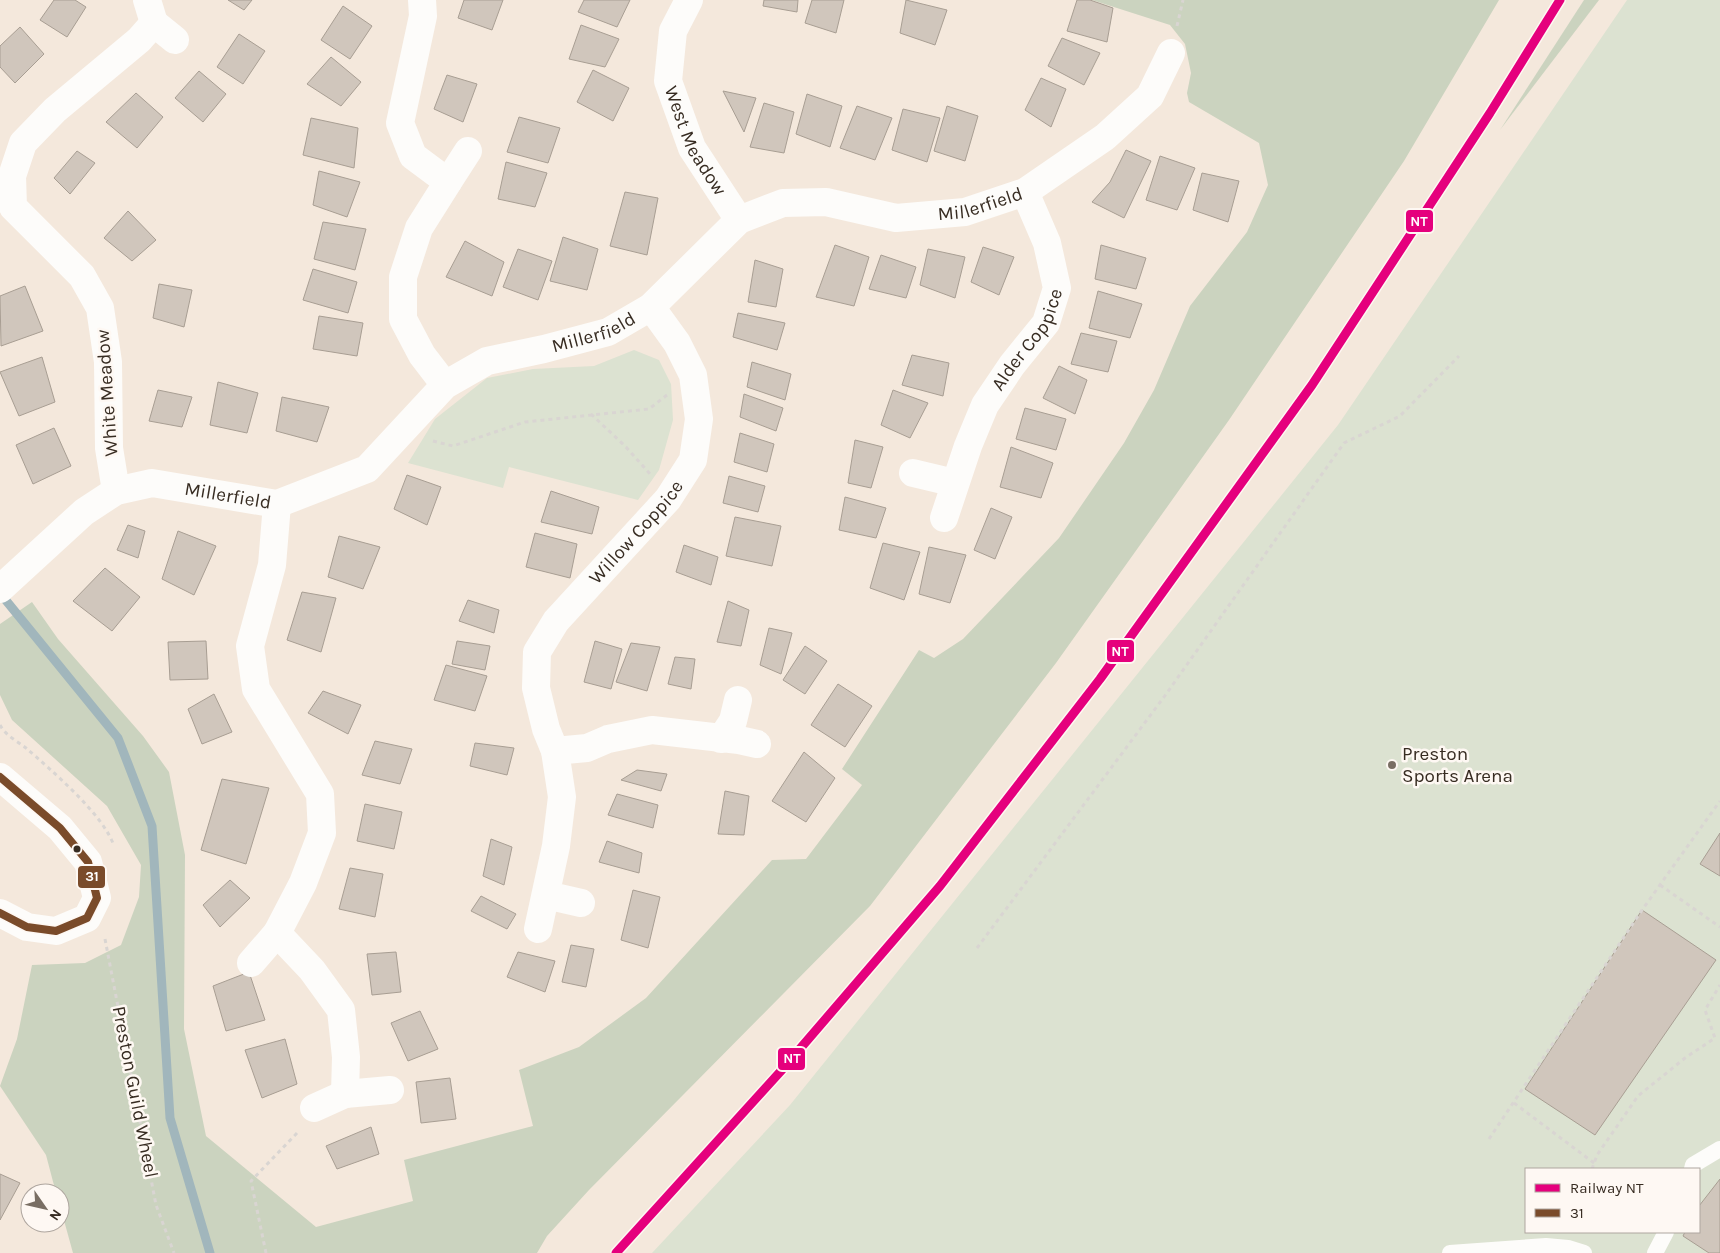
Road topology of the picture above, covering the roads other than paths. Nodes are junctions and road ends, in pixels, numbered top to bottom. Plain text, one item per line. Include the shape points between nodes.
1 (422, 0) edge
2 (689, 0) edge
3 (150, 12) edge
4 (176, 40) dead end
5 (1171, 53) dead end
6 (468, 151) dead end
7 (448, 182) junction
8 (1025, 192) junction
9 (7, 209) edge
10 (740, 220) junction
11 (651, 306) junction
12 (445, 385) junction
13 (913, 473) dead end
14 (955, 483) junction
15 (116, 491) junction
16 (277, 504) junction
17 (944, 518) dead end
18 (6, 583) edge
19 (738, 700) dead end
20 (721, 739) junction
21 (756, 744) dead end
22 (555, 751) junction
23 (0, 777) edge
24 (546, 895) junction
25 (581, 903) dead end
26 (0, 913) edge
27 (538, 928) dead end
28 (277, 933) junction
29 (250, 963) dead end
30 (390, 1090) dead end
31 (345, 1094) junction
32 (314, 1108) road end
33 (1720, 1148) edge
34 (1692, 1168) edge
35 (1665, 1233) edge
36 (1450, 1253) edge
37 (1584, 1253) edge
38 (1655, 1253) edge

1 - 7 street via 423,16 400,123 413,156
2 - 10 street, West Meadow via 673,32 668,81 692,148
3 - 4 street, White Meadow
3 - 9 street, White Meadow via 139,40 55,110 23,143 12,176
5 - 8 street, Millerfield via 1150,96 1105,137
6 - 7 street
7 - 12 street via 419,228 403,277 403,319 422,355
8 - 10 street, Millerfield via 965,212 896,218 826,202 783,203
8 - 14 street, Alder Coppice via 1047,243 1057,288 1046,323 985,405
9 - 15 street, White Meadow via 82,276 100,308 108,362 110,448
10 - 11 street, Millerfield
11 - 12 street, Millerfield via 608,332 487,360
11 - 22 street, Willow Coppice via 677,343 693,375 698,419 693,460 668,500 556,621 537,652 536,688 546,730
12 - 16 street, Millerfield via 367,469
13 - 14 street
14 - 17 street, Alder Coppice
15 - 16 street, Millerfield via 152,482
15 - 18 street, Millerfield via 84,512
16 - 28 street via 272,565 250,646 256,689 320,794 322,834 303,883
19 - 20 street via 733,721
20 - 21 street
20 - 22 street via 652,730 608,739 587,748
22 - 24 street, Willow Coppice via 562,797
23 - 26 street via 60,828 88,862 96,898 87,918 56,931 27,926
24 - 25 street
24 - 27 street, Willow Coppice
28 - 29 street
28 - 31 street via 312,970 341,1010 346,1057
30 - 31 street
31 - 32 street
33 - 34 lane
35 - 38 lane
36 - 37 lane via 1546,1246

